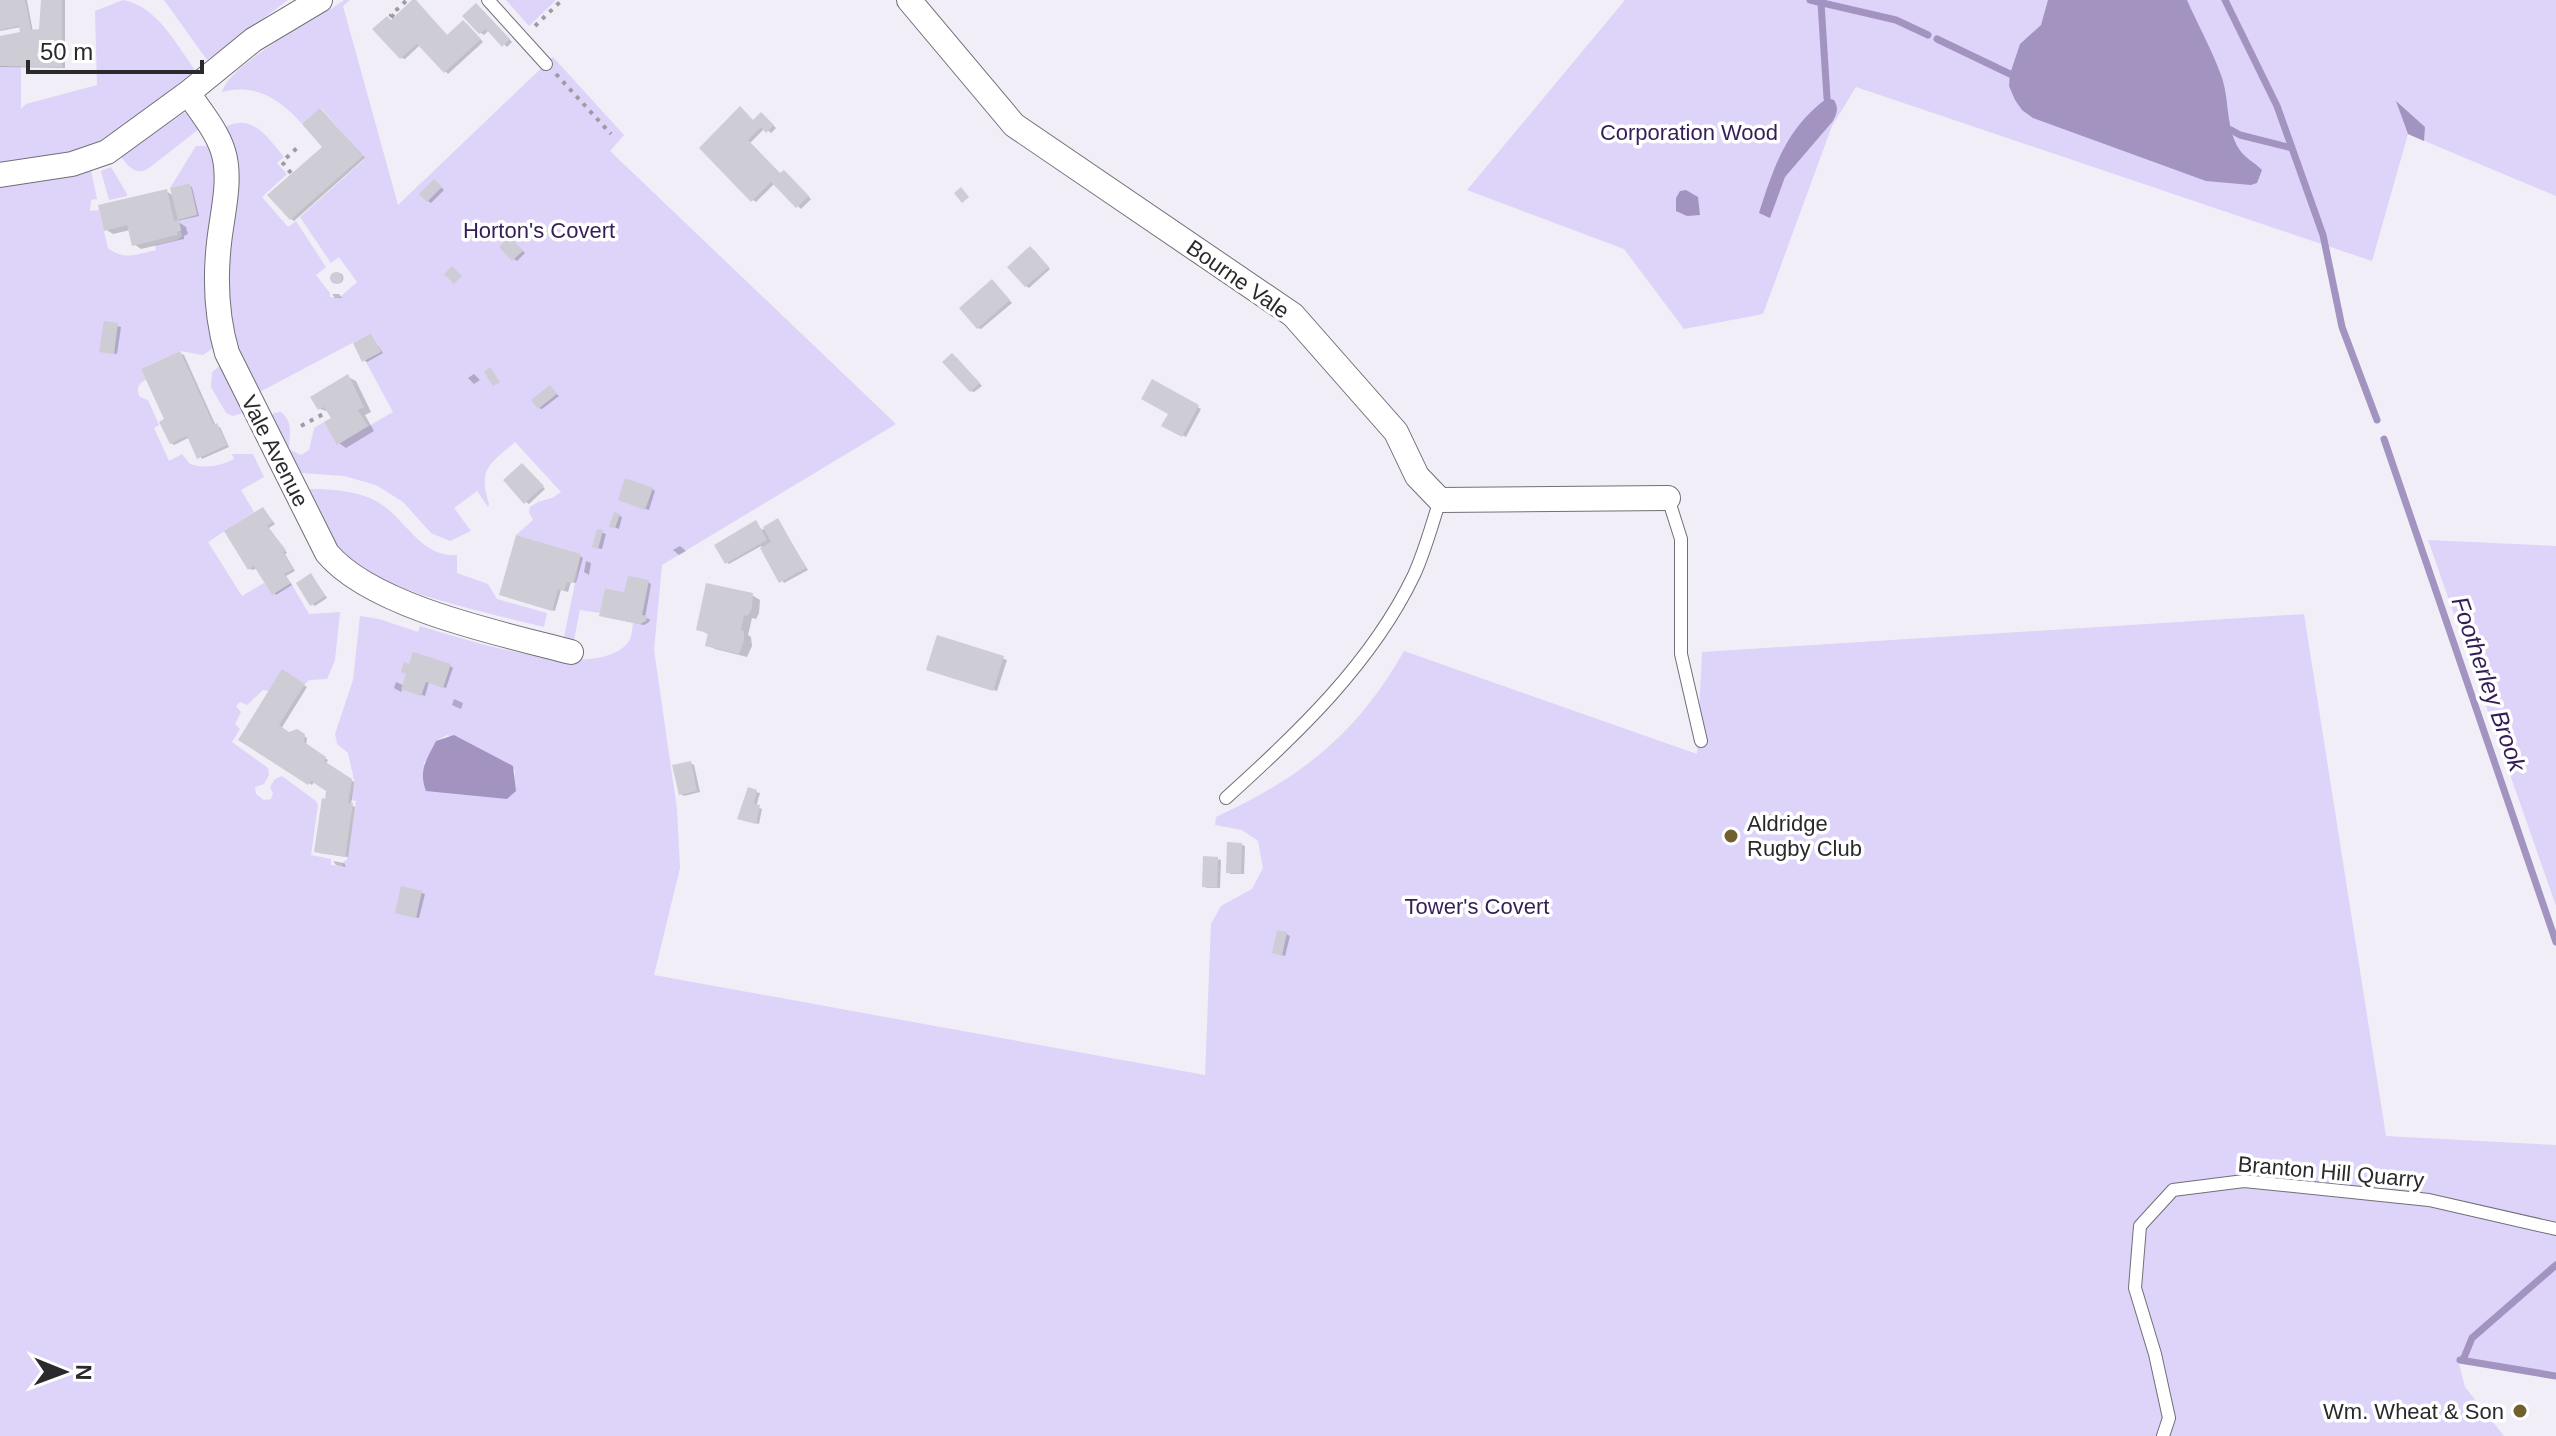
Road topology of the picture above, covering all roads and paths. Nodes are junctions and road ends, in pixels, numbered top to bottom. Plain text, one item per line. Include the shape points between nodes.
1 (320, 0) edge
2 (407, 0) edge
3 (488, 0) edge
4 (562, 0) edge
5 (909, 0) edge
6 (394, 17) dead end
7 (531, 30) dead end
8 (546, 64) joint
9 (188, 93) junction
10 (611, 134) dead end
11 (298, 147) dead end
12 (291, 173) dead end
13 (0, 175) edge
14 (327, 412) dead end
15 (301, 426) dead end
16 (1668, 498) joint
17 (1440, 500) junction
18 (571, 652) dead end
19 (1701, 741) dead end
20 (1226, 798) dead end
21 (2556, 1229) edge
22 (2163, 1436) edge

1 - 9 street via 205,70
2 - 6 path
3 - 8 lane
4 - 7 path
5 - 17 street, Bourne Vale via 1014,125 1293,315 1396,432 1417,476
8 - 10 path
9 - 13 street via 107,152 72,164
9 - 18 street, Vale Avenue via 224,153 218,283 227,353 327,553 356,580 414,606
11 - 12 path via 282,162
14 - 15 path
16 - 17 street
16 - 19 lane via 1681,539 1681,654
17 - 20 lane via 1414,575 1382,629 1296,733
21 - 22 lane, Branton Hill Quarry via 2429,1200 2244,1181 2173,1190 2140,1226 2135,1288 2169,1418

